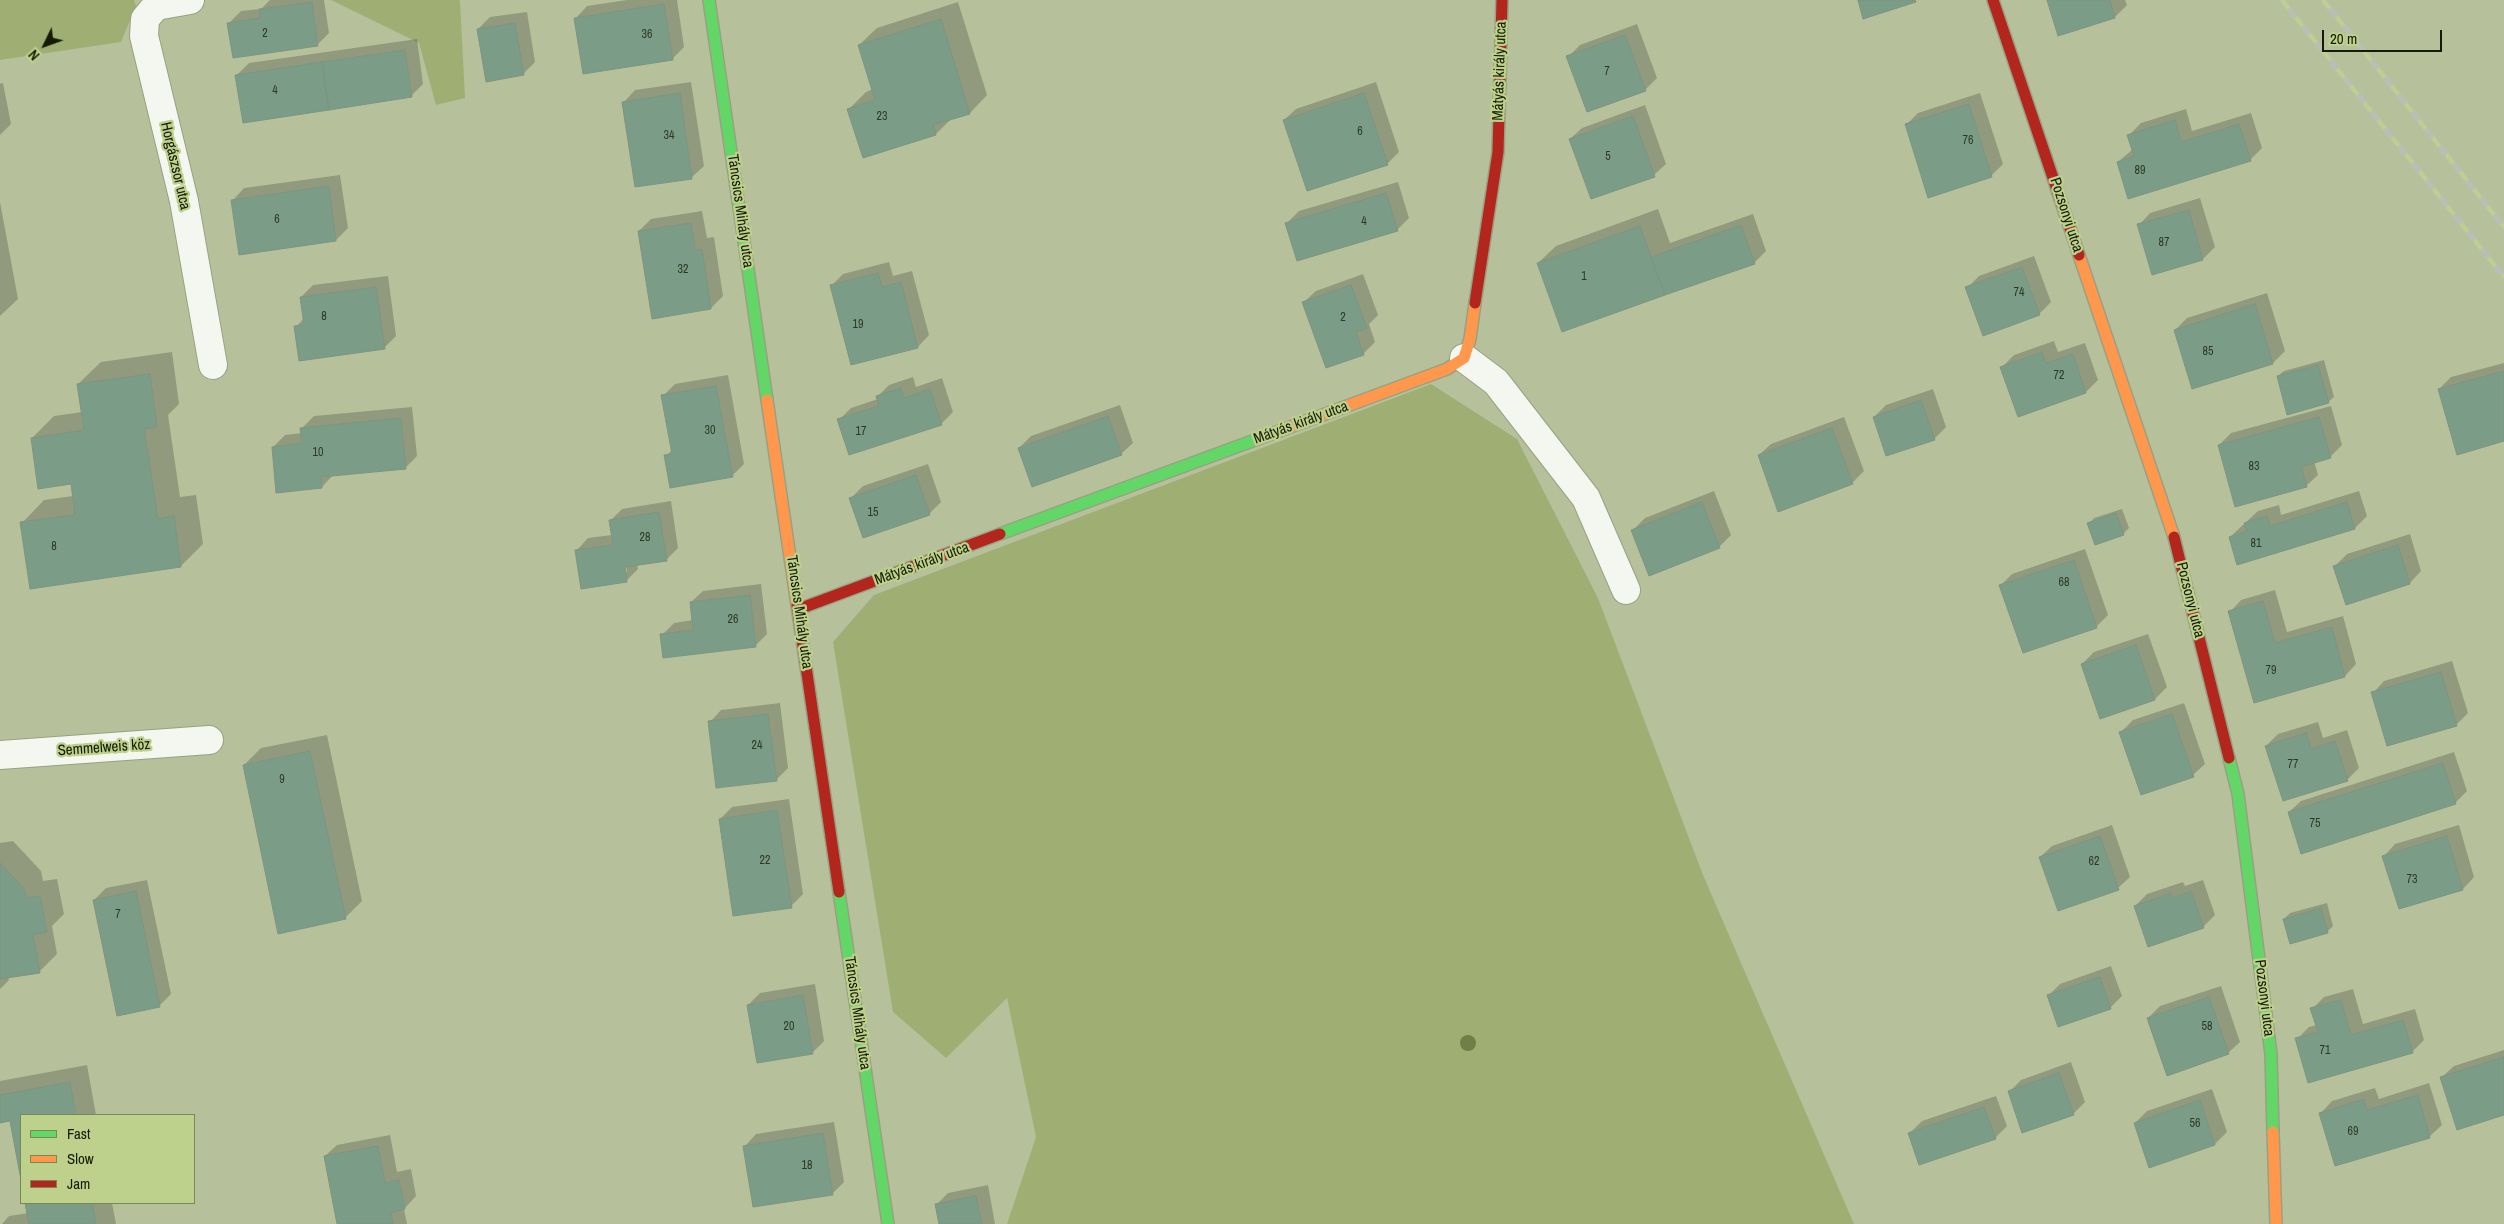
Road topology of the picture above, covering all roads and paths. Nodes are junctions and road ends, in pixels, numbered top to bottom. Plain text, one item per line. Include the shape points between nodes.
1 (190, 0) edge
2 (709, 0) edge
3 (1502, 0) edge
4 (1993, 0) edge
5 (1464, 358) junction
6 (212, 365) dead end
7 (1626, 590) dead end
8 (799, 610) junction
9 (209, 740) dead end
10 (0, 755) edge
11 (888, 1224) edge
12 (2276, 1224) edge

1 - 6 street, Horgászsor utca via 156,6 145,19 144,36 184,201
2 - 8 street, Táncsics Mihály utca
3 - 5 street, Mátyás király utca via 1498,152 1470,339
4 - 12 street, Pozsonyi utca via 2173,533 2238,794 2272,1054
5 - 7 street via 1496,382 1586,498
5 - 8 street, Mátyás király utca via 1447,369
8 - 11 street, Táncsics Mihály utca
9 - 10 street, Semmelweis köz

